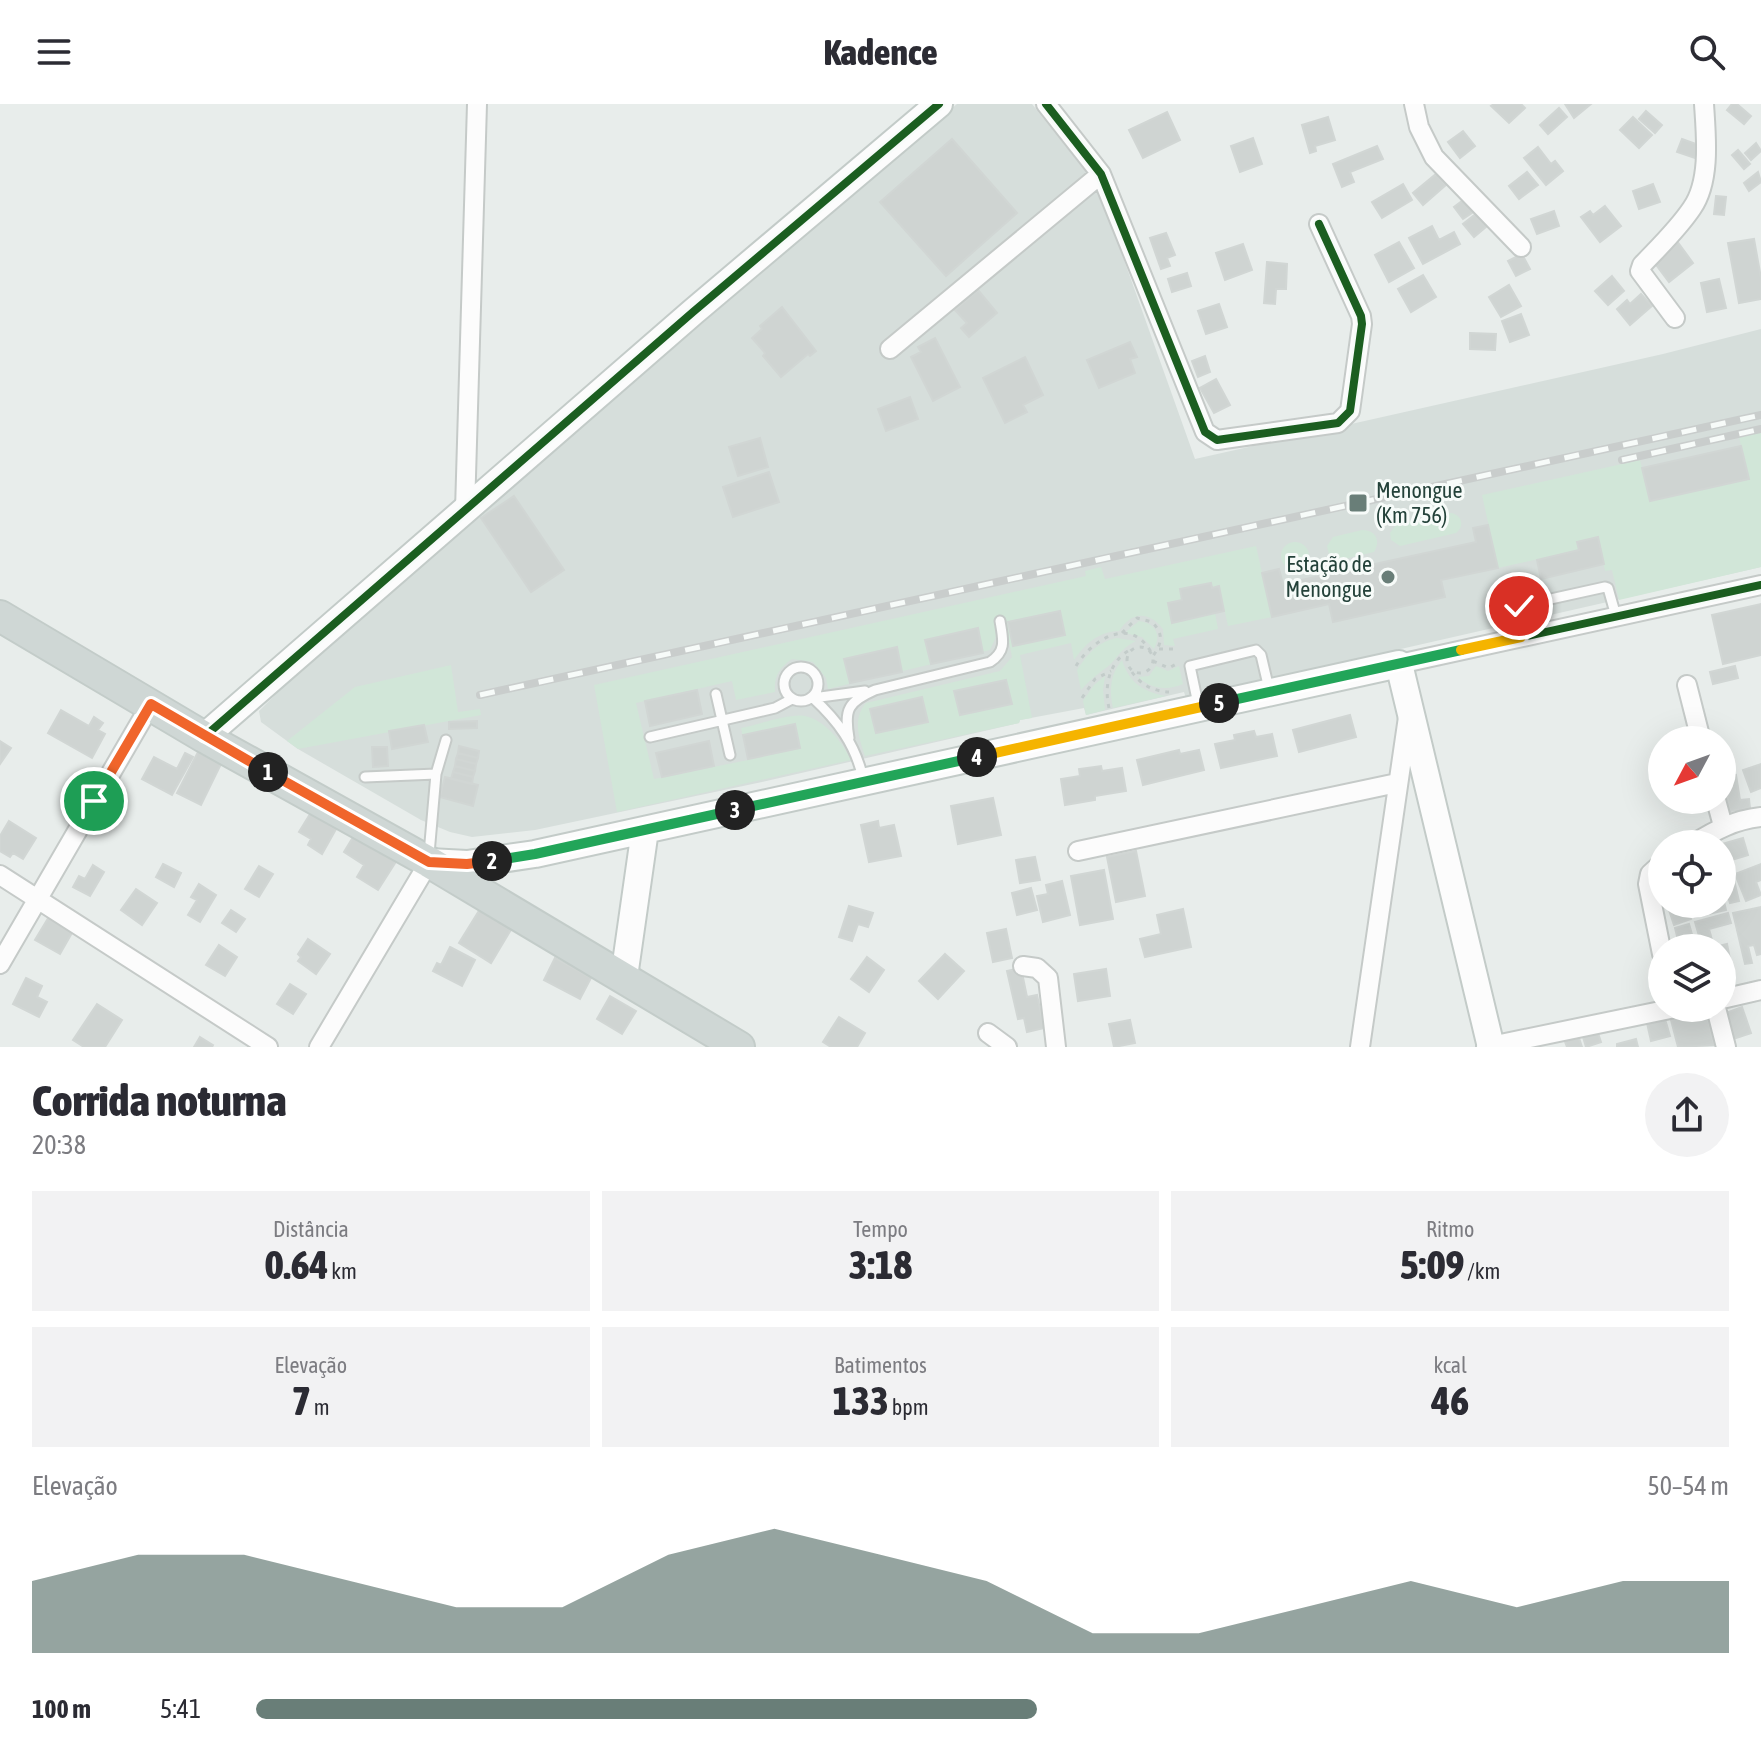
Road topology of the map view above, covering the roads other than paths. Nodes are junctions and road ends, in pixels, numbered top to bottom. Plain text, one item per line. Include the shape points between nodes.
1 (477, 104) edge
2 (939, 104) edge
3 (1046, 104) edge
4 (1414, 104) edge
5 (1704, 104) edge
6 (1101, 174) junction
7 (1319, 224) dead end
8 (1521, 247) dead end
9 (1675, 318) dead end
10 (890, 349) dead end
11 (465, 510) junction
12 (1761, 585) edge
13 (0, 616) edge
14 (1616, 616) junction
15 (1000, 621) dead end
16 (1521, 637) junction
17 (1399, 664) junction
18 (1687, 685) dead end
19 (875, 690) junction
20 (1270, 692) junction
21 (716, 694) dead end
22 (813, 698) junction
23 (792, 699) junction
24 (151, 704) junction
25 (1199, 708) junction
26 (1410, 709) junction
27 (722, 722) junction
28 (1697, 726) edge
29 (204, 737) junction
30 (650, 737) dead end
31 (849, 738) junction
32 (446, 740) dead end
33 (730, 755) dead end
34 (436, 774) junction
35 (365, 777) dead end
36 (864, 782) junction
37 (1397, 783) junction
38 (1720, 814) edge
39 (1761, 817) edge
40 (1723, 826) junction
41 (645, 830) junction
42 (1716, 830) edge
43 (1078, 851) dead end
44 (429, 862) junction
45 (0, 875) edge
46 (38, 897) junction
47 (0, 964) edge
48 (1023, 966) dead end
49 (624, 977) junction
50 (1761, 990) edge
51 (1736, 996) edge
52 (1648, 1013) edge
53 (1720, 1022) edge
54 (988, 1033) dead end
55 (268, 1047) edge
56 (319, 1047) edge
57 (739, 1047) edge
58 (1007, 1047) edge
59 (1056, 1047) edge
60 (1360, 1047) edge
61 (1489, 1047) edge
62 (1726, 1047) edge

1 - 11 street
2 - 11 main road
3 - 6 street
4 - 8 street via 1434,157
5 - 9 street via 1707,152 1697,198 1640,271
6 - 7 street via 1205,432 1217,440 1338,423 1350,411 1361,316
6 - 10 street
11 - 29 main road
12 - 14 street
13 - 24 main road
14 - 16 street
14 - 16 lane via 1605,587 1516,607
15 - 19 lane via 1004,646 990,662
16 - 17 street
17 - 20 main road
17 - 26 main road
18 - 28 street
19 - 22 lane
19 - 31 lane via 848,708
20 - 25 main road
20 - 25 lane via 1256,650 1190,666
21 - 27 lane
22 - 23 lane
22 - 23 lane via 817,677 798,667 784,684
22 - 31 lane
23 - 27 lane
24 - 29 main road
24 - 46 street
25 - 36 main road
26 - 37 street
26 - 61 main road
27 - 30 lane
27 - 33 lane
29 - 44 main road
31 - 36 lane
32 - 34 lane
34 - 35 lane
34 - 44 lane
36 - 41 main road
37 - 43 street
37 - 60 street
38 - 40 street
39 - 40 street
40 - 42 street
41 - 44 main road via 479,863
41 - 49 main road
44 - 49 main road
44 - 56 street
45 - 46 street
46 - 47 street
46 - 55 street
48 - 59 street via 1037,968 1048,978
49 - 57 main road
50 - 51 street
52 - 61 street
53 - 62 street
54 - 58 street

